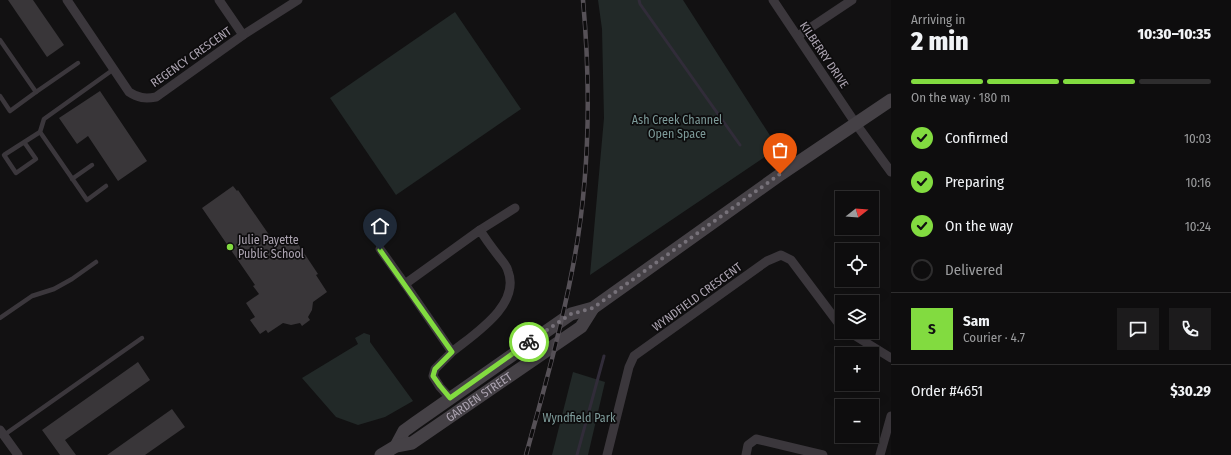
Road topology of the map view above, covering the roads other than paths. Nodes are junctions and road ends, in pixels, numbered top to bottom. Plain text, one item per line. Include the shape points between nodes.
1 (67, 0) edge
2 (219, 0) edge
3 (298, 0) edge
4 (773, 0) edge
5 (852, 0) edge
6 (243, 35) junction
7 (798, 36) junction
8 (0, 40) edge
9 (78, 63) dead end
10 (114, 69) junction
11 (36, 92) junction
12 (0, 96) edge
13 (891, 100) edge
14 (856, 124) junction
15 (40, 132) junction
16 (24, 142) junction
17 (92, 165) dead end
18 (891, 172) edge
19 (72, 179) junction
20 (106, 186) dead end
21 (515, 208) dead end
22 (480, 230) junction
23 (380, 250) dead end
24 (96, 262) dead end
25 (405, 284) junction
26 (593, 308) junction
27 (0, 318) edge
28 (835, 319) edge
29 (142, 338) dead end
30 (860, 339) edge
31 (452, 352) junction
32 (891, 358) edge
33 (450, 398) junction
34 (891, 416) edge
35 (442, 422) junction
36 (2, 432) edge
37 (396, 446) junction
38 (18, 455) edge
39 (382, 455) edge
40 (607, 455) edge
41 (746, 455) edge
42 (823, 455) edge
43 (880, 455) edge

1 - 10 street, REGENCY CRESCENT
2 - 6 street
3 - 6 street, REGENCY CRESCENT
4 - 7 street, KILBERRY DRIVE
5 - 7 street
6 - 10 street, REGENCY CRESCENT via 156,97 137,97 129,92
7 - 14 street, KILBERRY DRIVE
8 - 11 lane
9 - 11 lane
10 - 15 lane via 44,119
11 - 12 lane via 10,111
13 - 14 street, GARDEN STREET
14 - 18 street, KILBERRY DRIVE
14 - 26 street, GARDEN STREET via 780,174
15 - 16 lane
15 - 19 lane
16 - 16 lane via 4,155 16,173 36,159
17 - 19 lane
19 - 20 lane via 87,200
21 - 22 street
22 - 25 street
22 - 31 street via 508,270 511,283 499,311
23 - 25 street
24 - 27 lane via 54,289 32,296
25 - 31 street
26 - 33 street, GARDEN STREET via 571,314
26 - 35 street, GARDEN STREET via 581,327
28 - 40 street, WYNDFIELD CRESCENT via 790,260 781,255 767,261 634,356
29 - 36 lane
30 - 32 street
31 - 33 street via 435,369 433,376
33 - 35 street via 451,408
33 - 37 street, GARDEN STREET via 404,431
34 - 43 street
35 - 37 street, GARDEN STREET via 412,443
36 - 38 street
37 - 39 street, GARDEN STREET
41 - 42 street via 748,445 756,439

